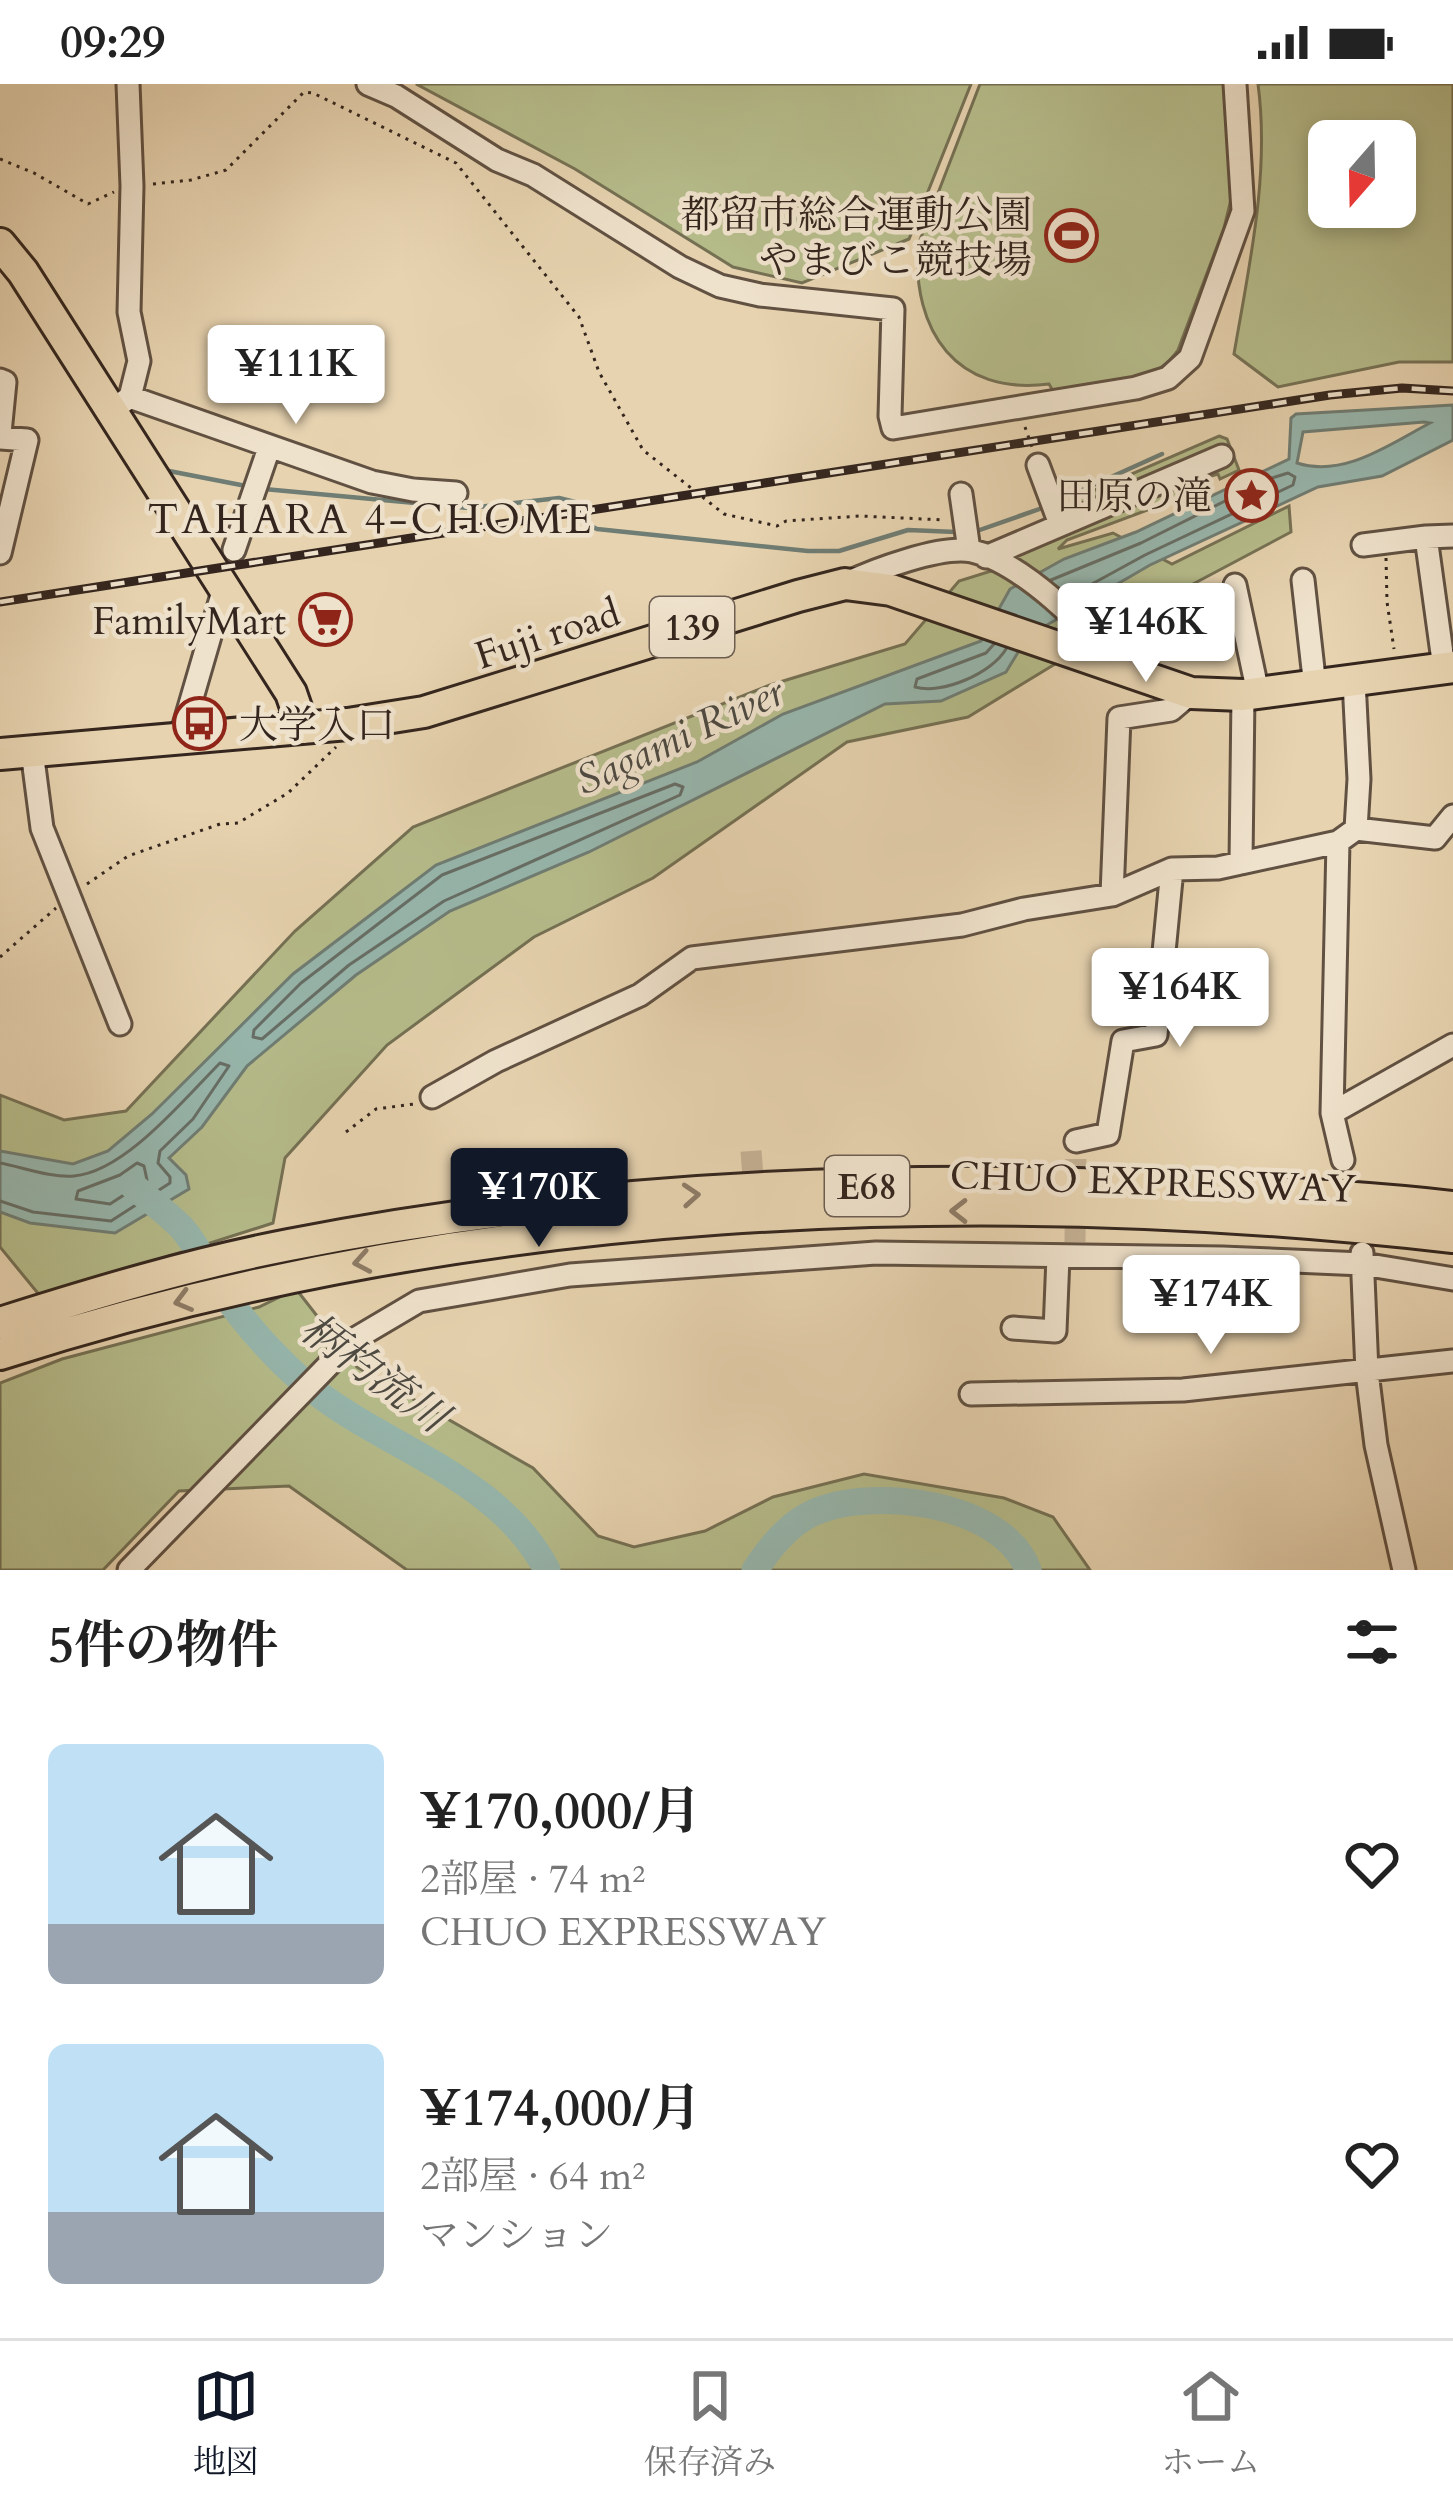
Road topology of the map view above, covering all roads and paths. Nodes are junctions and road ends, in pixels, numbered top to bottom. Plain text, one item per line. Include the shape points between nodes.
1 (128, 84) edge
2 (368, 84) edge
3 (1235, 84) edge
4 (0, 159) edge
5 (132, 186) junction
6 (0, 244) edge
7 (0, 380) edge
8 (120, 402) junction
9 (1019, 408) junction
10 (0, 435) edge
11 (269, 448) junction
12 (1222, 456) dead end
13 (1038, 464) joint
14 (456, 493) dead end
15 (961, 494) dead end
16 (6, 501) edge
17 (1056, 510) junction
18 (1453, 536) edge
19 (1426, 537) junction
20 (971, 539) junction
21 (1386, 542) junction
22 (1363, 544) dead end
23 (234, 550) dead end
24 (0, 553) edge
25 (1303, 580) dead end
26 (845, 584) junction
27 (1235, 585) dead end
28 (224, 588) junction
29 (1077, 641) junction
30 (1449, 668) edge
31 (1398, 675) junction
32 (1354, 681) junction
33 (1316, 687) junction
34 (1191, 693) junction
35 (1250, 694) junction
36 (348, 724) junction
37 (303, 728) junction
38 (180, 739) junction
39 (32, 751) junction
40 (0, 754) edge
41 (1453, 816) edge
42 (1347, 836) junction
43 (1241, 863) junction
44 (1172, 869) junction
45 (69, 896) junction
46 (1112, 896) junction
47 (0, 957) edge
48 (120, 1024) dead end
49 (1453, 1045) edge
50 (432, 1096) joint
51 (1332, 1113) junction
52 (346, 1132) dead end
53 (1076, 1142) dead end
54 (1343, 1160) dead end
55 (1453, 1207) edge
56 (1453, 1237) edge
57 (1069, 1252) junction
58 (1363, 1258) junction
59 (290, 1260) junction
60 (1453, 1279) edge
61 (1013, 1328) dead end
62 (6, 1336) edge
63 (1453, 1361) edge
64 (1367, 1372) junction
65 (971, 1394) dead end
66 (129, 1570) edge
67 (1404, 1570) edge

1 - 5 street
2 - 9 street via 720,286 893,309 893,428
3 - 9 street via 1243,211 1190,358 1168,378 1136,388
4 - 5 path via 88,204
5 - 8 street via 129,312 139,361
5 - 20 path via 218,174 304,92 313,93 456,163 579,317 643,450 724,514 778,526 860,516
6 - 8 highway
7 - 10 street
8 - 11 street
8 - 28 highway
9 - 13 path
10 - 16 street via 27,440
11 - 14 street via 372,482
11 - 23 street
12 - 17 street
13 - 17 street
15 - 20 street
16 - 24 street
17 - 20 street
18 - 19 street
19 - 21 street
19 - 30 street
20 - 26 street
20 - 29 street via 1015,568
21 - 22 street
21 - 31 path
25 - 33 street
26 - 29 highway, Fuji road / 139
26 - 36 highway, Fuji road / 139 via 424,712
27 - 35 street
28 - 37 highway via 291,693
28 - 38 street
29 - 34 highway, Fuji road / 139 via 1118,668
30 - 31 highway, Fuji road / 139
31 - 32 highway, Fuji road / 139
32 - 33 highway, Fuji road / 139
32 - 42 street via 1359,779
33 - 35 highway, Fuji road / 139
34 - 35 highway, Fuji road / 139
34 - 46 street via 1171,710 1119,718
35 - 43 street
36 - 37 highway, Fuji road / 139
36 - 45 path via 340,743 271,803 238,823 128,856
37 - 38 highway, Fuji road / 139
38 - 39 highway, Fuji road / 139
39 - 40 highway, Fuji road / 139
39 - 45 street via 42,828
41 - 42 street via 1435,838
42 - 43 street
42 - 51 street
43 - 44 street
44 - 46 street
44 - 53 street via 1156,1035 1123,1041 1108,1134
45 - 47 path
45 - 48 street
46 - 50 street via 962,925 692,958 640,995
49 - 51 street
50 - 52 path via 376,1109
51 - 54 street
59 -> 55 highway, CHUO EXPRESSWAY / E68 via 470,1216 796,1188 1095,1184
56 -> 59 highway, CHUO EXPRESSWAY / E68 via 1205,1216 934,1211 642,1225
57 - 58 street
57 - 61 street via 1054,1331
57 - 66 street via 757,1250 419,1301 353,1340
58 - 60 street
58 - 64 street
59 - 62 highway, CHUO EXPRESSWAY / E68 via 200,1266
63 - 64 street
64 - 65 street via 1183,1390
64 - 67 street

